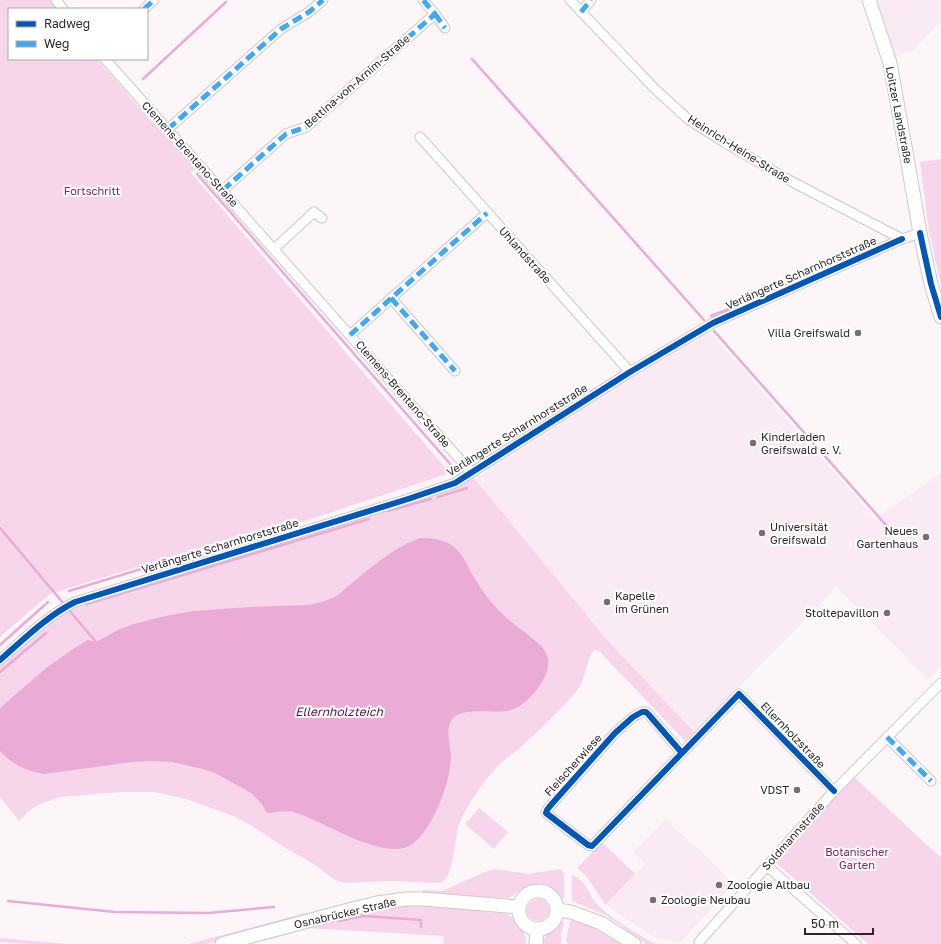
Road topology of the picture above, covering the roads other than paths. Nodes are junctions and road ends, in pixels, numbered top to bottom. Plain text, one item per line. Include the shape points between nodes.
1 (56, 0) edge
2 (154, 0) edge
3 (323, 0) edge
4 (423, 0) edge
5 (570, 0) edge
6 (591, 0) edge
7 (869, 0) edge
8 (62, 8) edge
9 (145, 8) edge
10 (581, 12) junction
11 (435, 14) junction
12 (446, 28) dead end
13 (106, 60) edge
14 (168, 129) junction
15 (420, 137) dead end
16 (222, 190) junction
17 (487, 213) junction
18 (322, 218) dead end
19 (920, 233) junction
20 (902, 239) junction
21 (274, 249) junction
22 (391, 298) junction
23 (938, 299) edge
24 (941, 317) edge
25 (350, 335) junction
26 (455, 371) dead end
27 (630, 372) junction
28 (471, 472) junction
29 (0, 660) edge
30 (941, 683) edge
31 (739, 694) joint
32 (887, 737) junction
33 (682, 752) junction
34 (931, 781) dead end
35 (834, 791) junction
36 (766, 866) junction
37 (518, 907) junction
38 (557, 910) junction
39 (537, 929) junction
40 (699, 942) dead end
41 (222, 944) edge
42 (536, 944) edge
43 (634, 944) edge
44 (856, 944) edge

1 - 8 street
2 - 9 street
3 - 14 street via 281,29
4 - 11 street
5 - 10 street, Heinrich-Heine-Straße
6 - 10 street
7 - 19 main road, Loitzer Landstraße via 890,63
10 - 20 street, Heinrich-Heine-Straße via 655,89 688,119 785,178
11 - 12 street
11 - 16 street, Bettina-von-Arnim-Straße via 306,127 286,134
13 - 14 street, Clemens-Brentano-Straße
14 - 16 street, Clemens-Brentano-Straße
15 - 17 street, Uhlandstraße
16 - 21 street, Clemens-Brentano-Straße
17 - 22 street, Clemens-Brentano-Straße
17 - 27 street, Uhlandstraße
18 - 21 street via 314,212
19 - 20 street, Verlängerte Scharnhorststraße
19 - 23 main road, Loitzer Landstraße
20 - 27 street, Verlängerte Scharnhorststraße via 713,323
21 - 25 street, Clemens-Brentano-Straße
22 - 25 street, Clemens-Brentano-Straße
22 - 26 street
23 - 24 main road, Loitzer Landstraße
25 - 28 street, Clemens-Brentano-Straße
27 - 28 street, Verlängerte Scharnhorststraße
28 - 29 street, Verlängerte Scharnhorststraße via 455,483 66,606 37,627
30 - 32 street, Soldmannstraße
31 - 33 street, Fleischerwiese
31 - 35 street, Ellernholzstraße
32 - 34 street
32 - 35 street, Soldmannstraße
33 - 33 street, Fleischerwiese via 592,846 546,813 580,771 638,713 646,712
35 - 36 street, Soldmannstraße
36 - 40 street, Soldmannstraße
36 - 44 street
37 - 38 main road via 525,896 537,890 549,894 554,899
37 - 39 main road via 525,924
37 - 41 main road, Osnabrücker Straße via 423,899 399,900 352,909
38 - 39 main road via 556,917 548,926
38 - 43 main road via 601,922
39 - 42 main road

